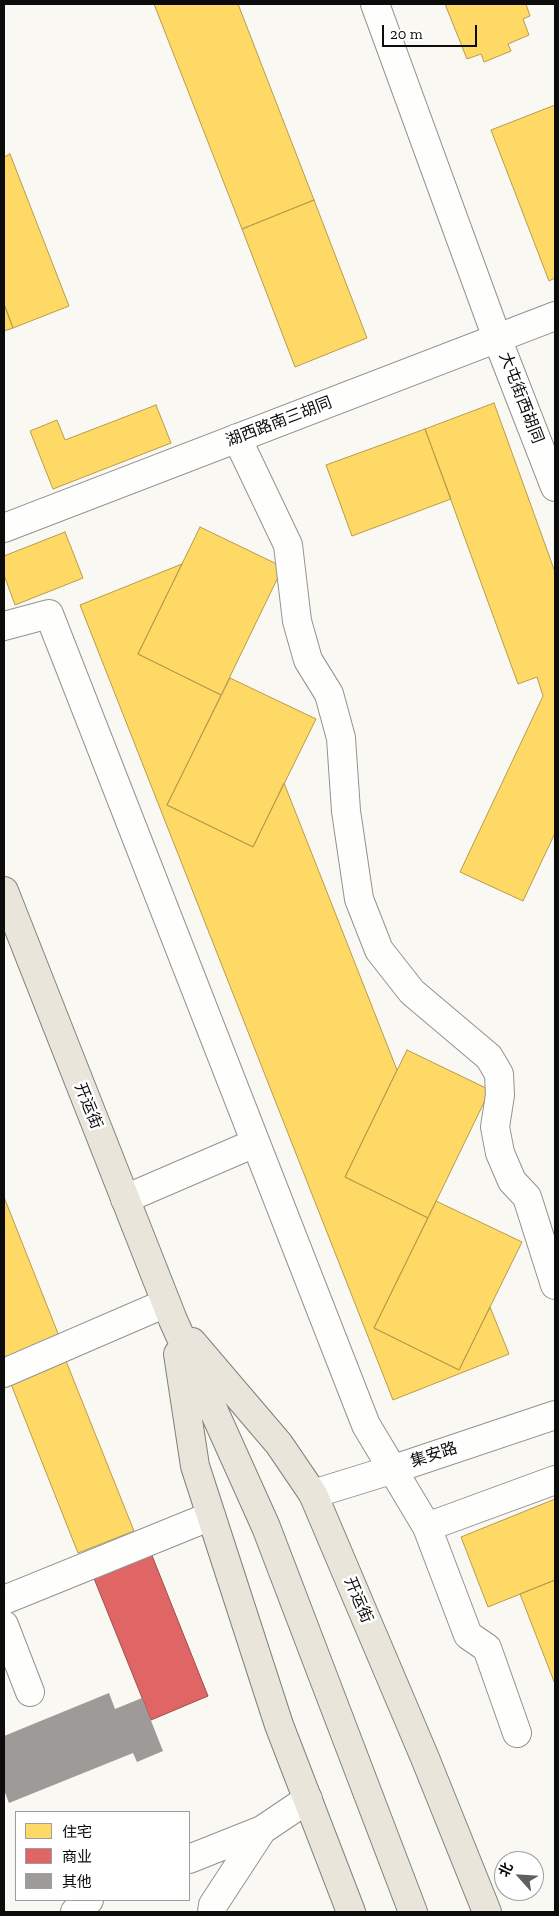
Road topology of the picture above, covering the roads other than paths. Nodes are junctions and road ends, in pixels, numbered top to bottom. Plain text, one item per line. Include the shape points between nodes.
1 (375, 4) edge
2 (555, 316) edge
3 (497, 338) junction
4 (237, 438) junction
5 (555, 486) edge
6 (4, 528) edge
7 (4, 626) edge
8 (4, 891) edge
9 (255, 1142) junction
10 (125, 1199) junction
11 (555, 1285) edge
12 (170, 1312) junction
13 (4, 1373) edge
14 (555, 1415) edge
15 (394, 1469) junction
16 (555, 1480) edge
17 (312, 1494) junction
18 (211, 1516) junction
19 (427, 1528) junction
20 (4, 1600) edge
21 (4, 1625) edge
22 (30, 1692) dead end
23 (517, 1733) dead end
24 (308, 1800) junction
25 (262, 1830) junction
26 (190, 1859) edge
27 (88, 1901) edge
28 (75, 1912) edge
29 (212, 1912) edge
30 (351, 1912) edge
31 (413, 1912) edge
32 (487, 1912) edge

1 - 3 street, 大屯街西胡同
2 - 3 street, 湖西路南三胡同
3 - 4 street, 湖西路南三胡同
3 - 5 street, 大屯街西胡同
4 - 6 street, 湖西路南三胡同
4 - 11 street via 288,545 297,621 308,660 328,694 341,738 346,811 360,899 379,950 412,992 489,1057 499,1074 500,1096 495,1127 500,1153 512,1181 527,1197
7 - 9 street via 49,614
8 - 10 main road, 开运街
9 - 10 street
9 - 15 street via 366,1425
10 - 12 main road, 开运街
12 - 13 street
12 - 17 main road, 开运街 via 279,1444
12 - 18 main road, 开运街 via 195,1466
12 - 31 main road, 开运街 via 266,1528
14 - 15 street, 集安路
15 - 17 street, 集安路
15 - 19 street
16 - 19 street
17 - 32 main road, 开运街
18 - 20 street
18 - 24 main road, 开运街 via 279,1725
19 - 23 street via 468,1635 487,1648
21 - 22 street
24 - 25 street
24 - 30 main road, 开运街
25 - 26 street
25 - 29 street via 213,1905
27 - 28 street

